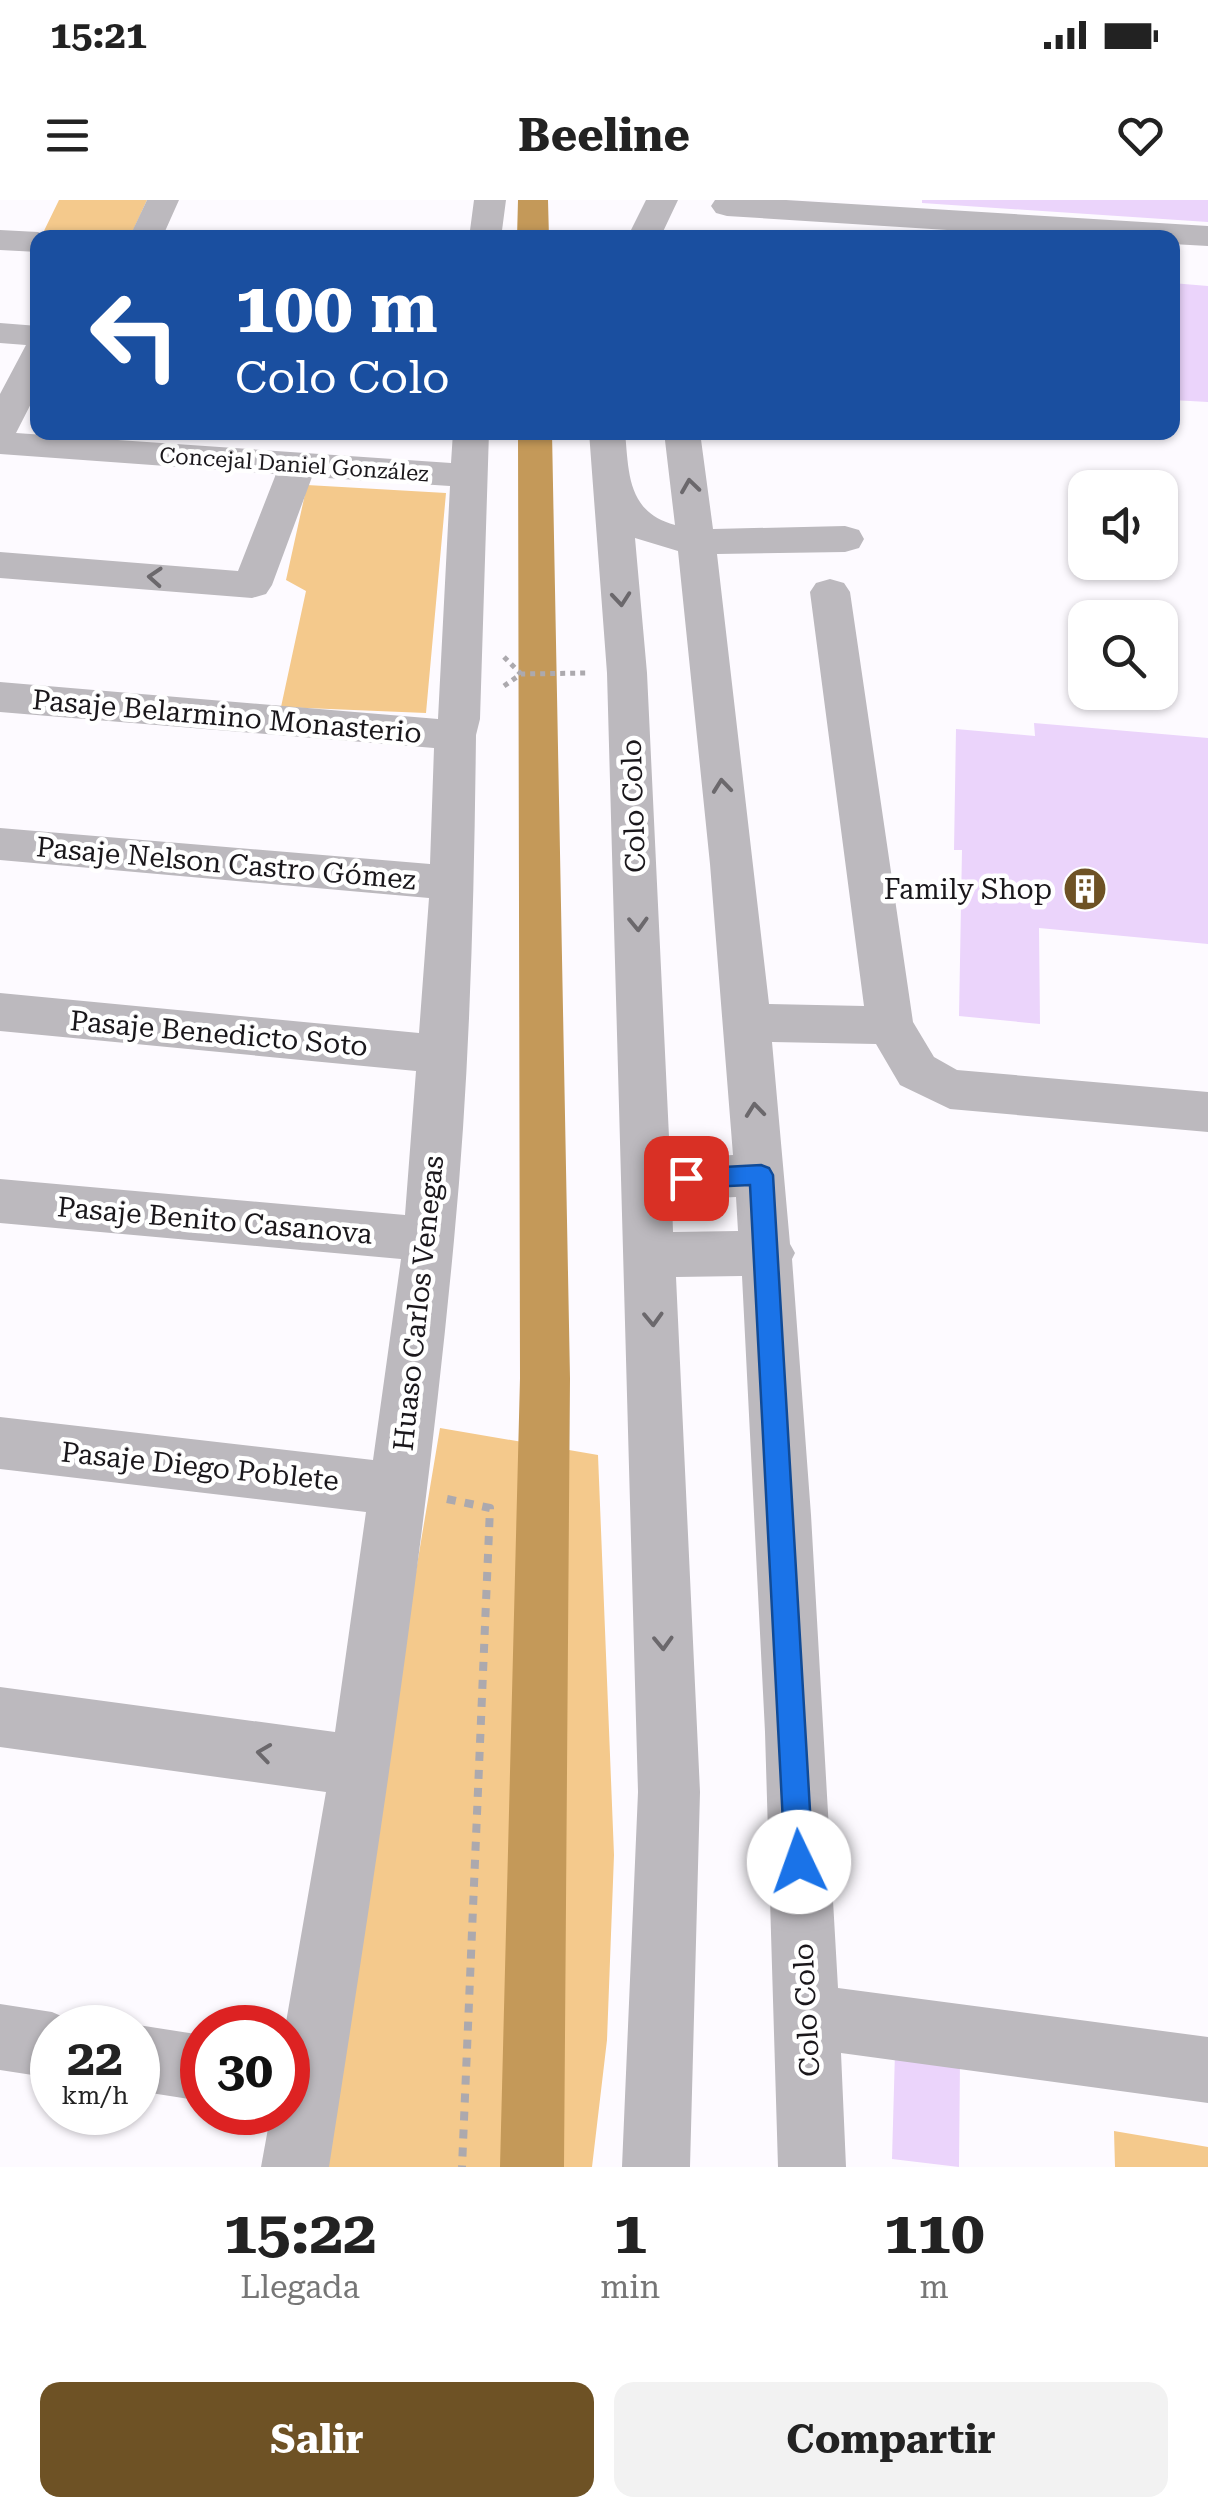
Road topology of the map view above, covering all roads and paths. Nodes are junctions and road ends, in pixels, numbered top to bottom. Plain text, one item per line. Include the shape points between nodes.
1 (163, 200) edge
2 (490, 200) edge
3 (662, 200) edge
4 (724, 213) edge
5 (149, 230) edge
6 (486, 230) edge
7 (648, 230) edge
8 (751, 230) edge
9 (1082, 230) edge
10 (1180, 235) edge
11 (1208, 236) edge
12 (0, 240) edge
13 (30, 242) edge
14 (1180, 264) edge
15 (1208, 266) edge
16 (0, 333) edge
17 (30, 335) edge
18 (30, 369) edge
19 (0, 430) edge
20 (608, 440) edge
21 (683, 440) edge
22 (0, 443) edge
23 (470, 454) edge
24 (298, 464) junction
25 (612, 491) junction
26 (845, 539) dead end
27 (697, 540) junction
28 (4, 575) edge
29 (830, 592) dead end
30 (578, 673) dead end
31 (522, 674) dead end
32 (0, 697) edge
33 (455, 735) junction
34 (0, 844) edge
35 (452, 883) junction
36 (0, 1012) edge
37 (746, 1022) junction
38 (890, 1025) junction
39 (438, 1054) junction
40 (1208, 1112) edge
41 (761, 1175) junction
42 (648, 1180) junction
43 (0, 1201) edge
44 (429, 1239) junction
45 (768, 1254) junction
46 (650, 1255) junction
47 (0, 1443) edge
48 (399, 1488) junction
49 (0, 1718) edge
50 (361, 1766) junction
51 (807, 2016) junction
52 (310, 2022) edge
53 (0, 2037) edge
54 (30, 2042) edge
55 (1208, 2070) edge
56 (296, 2135) edge
57 (295, 2167) edge
58 (462, 2167) edge
59 (656, 2167) edge
60 (812, 2167) edge

1 - 5 street
2 - 6 street
3 - 7 street
4 - 8 street
4 - 9 street
10 - 11 street
12 - 13 street
14 - 15 street
16 - 17 street
18 - 19 street
20 - 25 street, Colo Colo
27 -> 21 street, Colo Colo
22 - 24 street, Concejal Daniel González
23 - 24 street, Concejal Daniel González
23 - 33 street, Huaso Carlos Venegas
24 -> 28 street via 252,584
25 - 27 street via 634,520 655,533
25 -> 42 street, Colo Colo via 628,674
26 - 27 street
37 -> 27 street, Colo Colo
29 - 38 street
30 - 31 path
32 - 33 street, Pasaje Belarmino Monasterio
33 - 35 street, Huaso Carlos Venegas
34 - 35 street, Pasaje Nelson Castro Gómez
35 - 39 street, Huaso Carlos Venegas
36 - 39 street, Pasaje Benedicto Soto
37 - 38 street
41 -> 37 street, Colo Colo
38 - 40 street via 917,1071 950,1089
39 - 44 street, Huaso Carlos Venegas
41 - 42 street
41 - 45 street, Colo Colo
42 - 46 street, Colo Colo
43 - 44 street, Pasaje Benito Casanova
44 - 48 street, Huaso Carlos Venegas
45 - 46 street
45 - 51 street, Colo Colo
46 -> 59 street, Colo Colo via 669,1792
47 - 48 street, Pasaje Diego Poblete
48 - 50 street, Huaso Carlos Venegas
48 - 58 path via 490,1508
50 -> 49 street
50 - 52 street, Huaso Carlos Venegas
51 - 55 street
51 - 60 street, Colo Colo
53 - 54 street
56 - 57 street, Huaso Carlos Venegas

